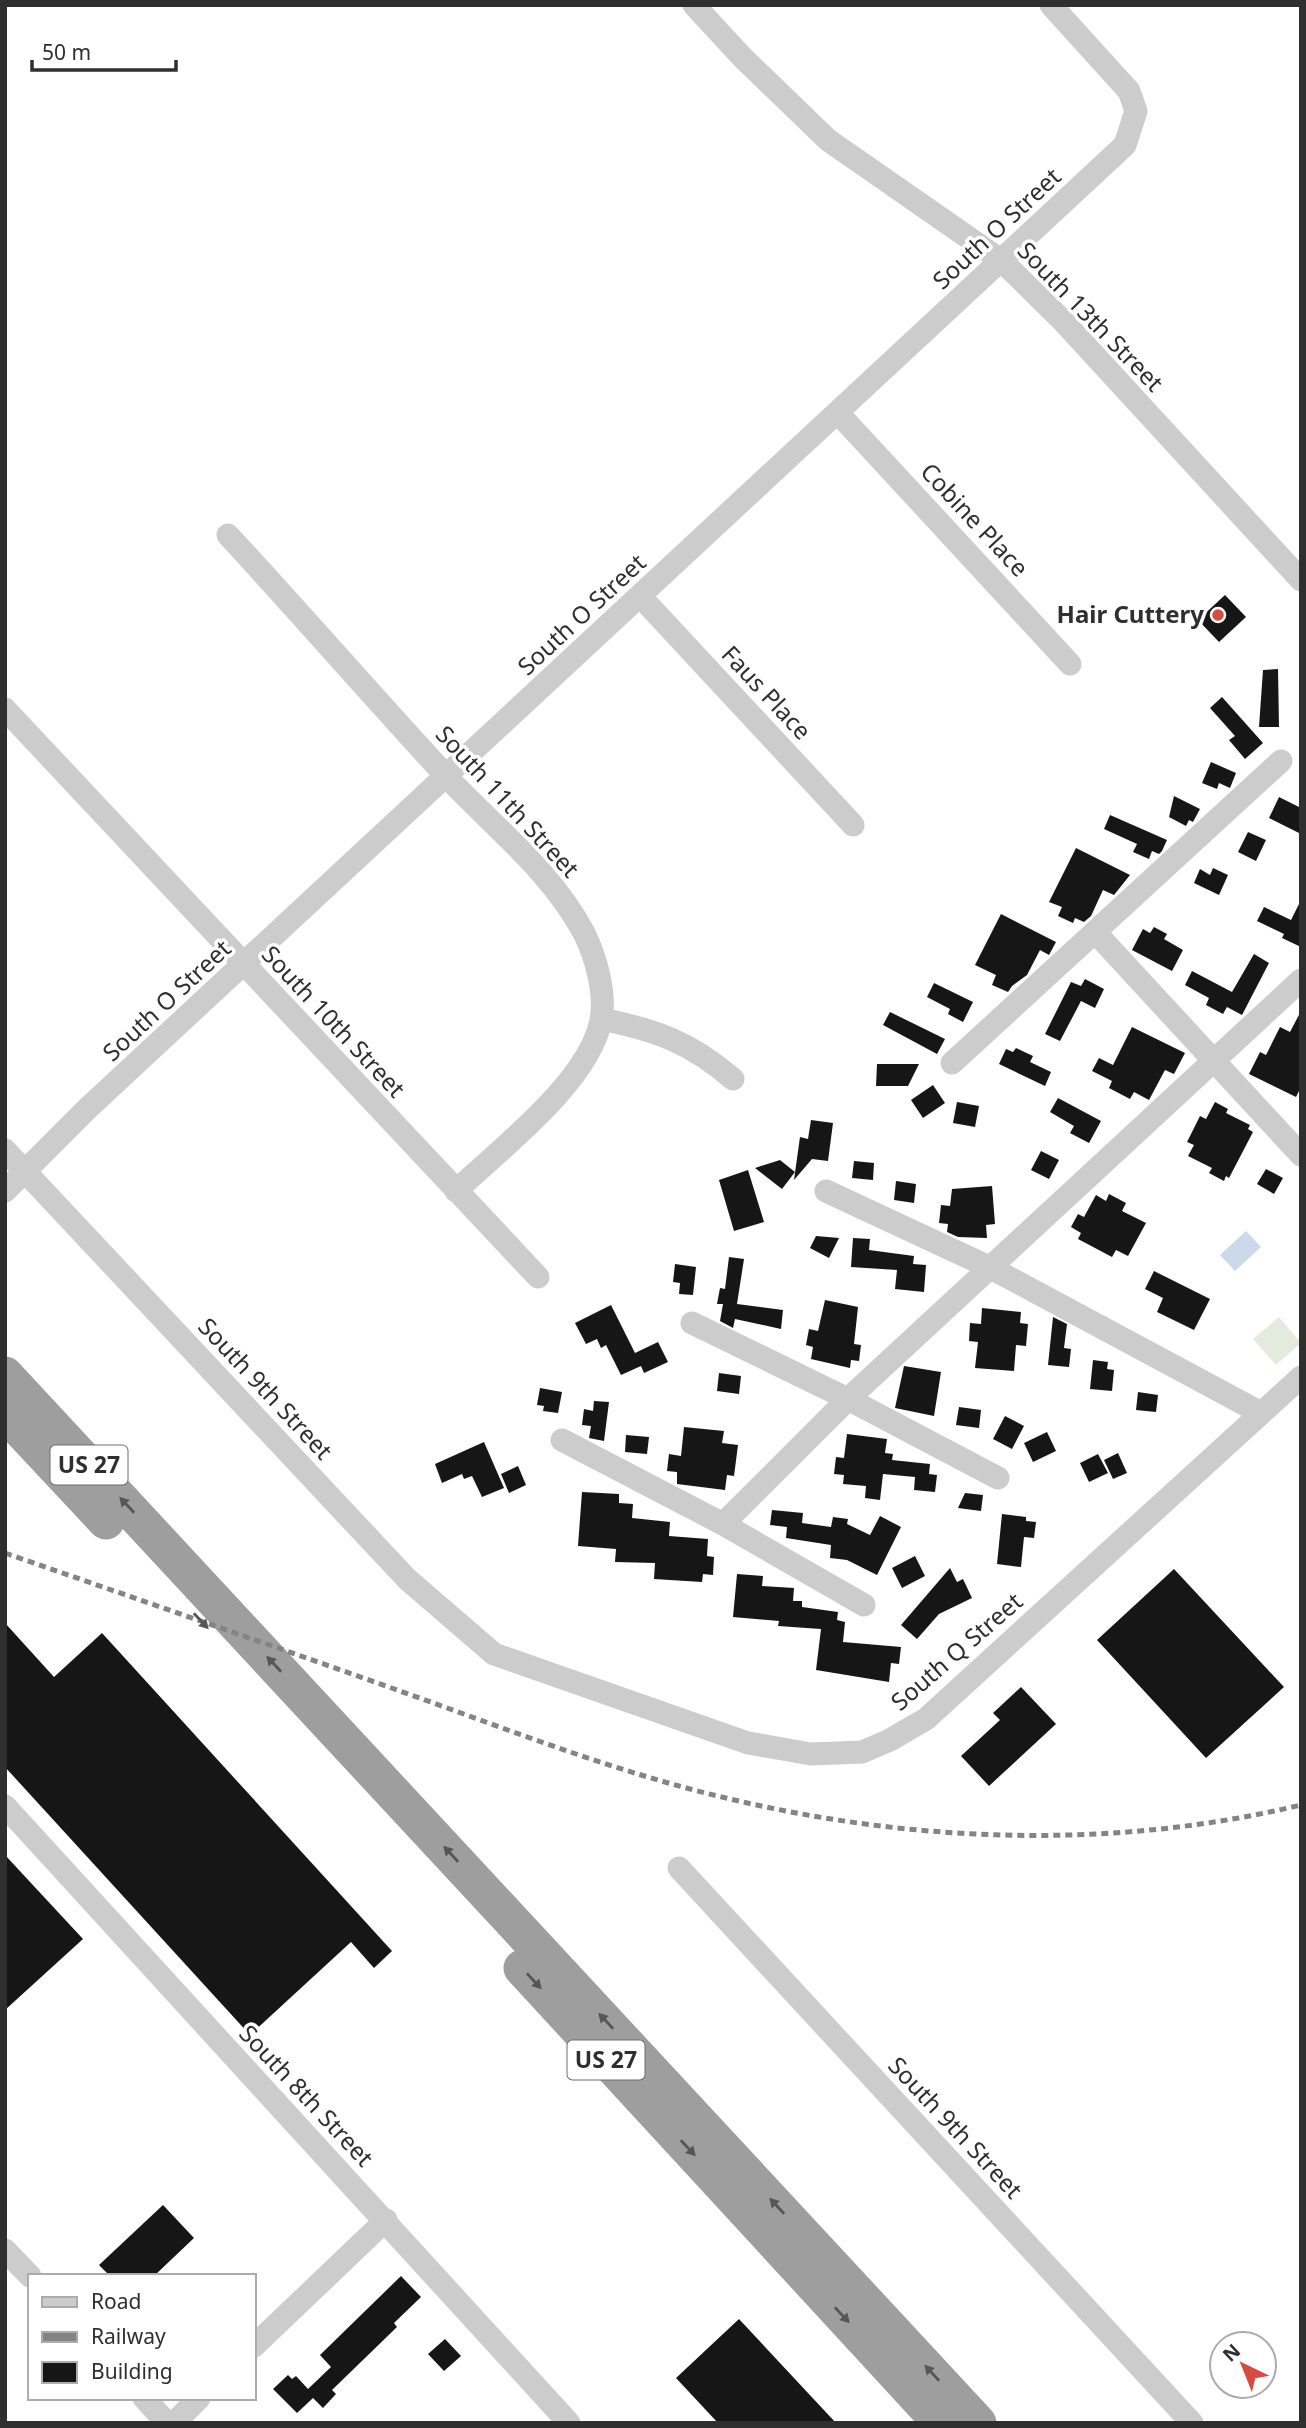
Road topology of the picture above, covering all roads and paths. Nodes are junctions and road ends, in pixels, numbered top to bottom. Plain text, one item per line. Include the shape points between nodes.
1 (694, 5) edge
2 (1051, 5) edge
3 (1002, 261) junction
4 (838, 413) junction
5 (228, 535) dead end
6 (1301, 580) edge
7 (640, 596) junction
8 (1070, 664) dead end
9 (5, 709) edge
10 (1281, 761) dead end
11 (448, 778) junction
12 (853, 825) dead end
13 (1094, 932) junction
14 (244, 966) junction
15 (1301, 980) edge
16 (601, 1019) junction
17 (1214, 1060) junction
18 (952, 1063) dead end
19 (733, 1079) dead end
20 (5, 1150) edge
21 (1301, 1155) edge
22 (26, 1172) junction
23 (5, 1191) edge
24 (456, 1191) junction
25 (826, 1191) dead end
26 (991, 1268) junction
27 (538, 1277) dead end
28 (692, 1323) dead end
29 (5, 1375) edge
30 (1301, 1377) edge
31 (848, 1399) junction
32 (5, 1413) edge
33 (1261, 1413) junction
34 (562, 1440) dead end
35 (998, 1478) dead end
36 (723, 1524) junction
37 (864, 1605) dead end
38 (494, 1654) joint
39 (5, 1806) edge
40 (679, 1868) dead end
41 (386, 2220) junction
42 (5, 2250) edge
43 (28, 2274) edge
44 (256, 2344) edge
45 (146, 2400) edge
46 (198, 2400) edge
47 (167, 2423) edge
48 (174, 2423) edge
49 (569, 2423) edge
50 (941, 2423) edge
51 (978, 2423) edge
52 (1192, 2423) edge

1 - 3 street, South 13th Street via 828,139
2 - 3 street, South O Street via 1122,80 1135,103 1135,122 1125,145
3 - 4 street, South O Street
3 - 6 street, South 13th Street
4 - 7 street, South O Street
4 - 8 street, Cobine Place
5 - 11 street, South 11th Street
7 - 11 street, South O Street
7 - 12 street, Faus Place
9 - 14 street, South 10th Street
10 - 13 street
11 - 14 street, South O Street
11 - 16 street, South 11th Street via 543,876 584,933 602,992
13 - 17 street
13 - 18 street
14 - 22 street, South O Street
14 - 24 street, South 10th Street
15 - 17 street
16 - 19 street via 681,1041
16 - 24 street via 562,1091
17 - 21 street
17 - 26 street
20 - 22 street, South 9th Street
22 - 23 street, South O Street
22 - 38 street, South 9th Street via 407,1579
24 - 27 street, South 10th Street
25 - 26 street
26 - 31 street
26 - 33 street
28 - 31 street
51 -> 29 highway, US 27
30 - 33 street, South Q Street
31 - 35 street
31 - 36 street
32 -> 50 highway, US 27
33 - 38 street, South Q Street via 926,1719 862,1752 811,1754 748,1743
34 - 36 street
36 - 37 street
39 - 41 street, South 8th Street
40 - 52 street, South 9th Street
41 - 44 street
41 - 49 street, South 8th Street
42 - 43 street
45 - 47 street
46 - 48 street

